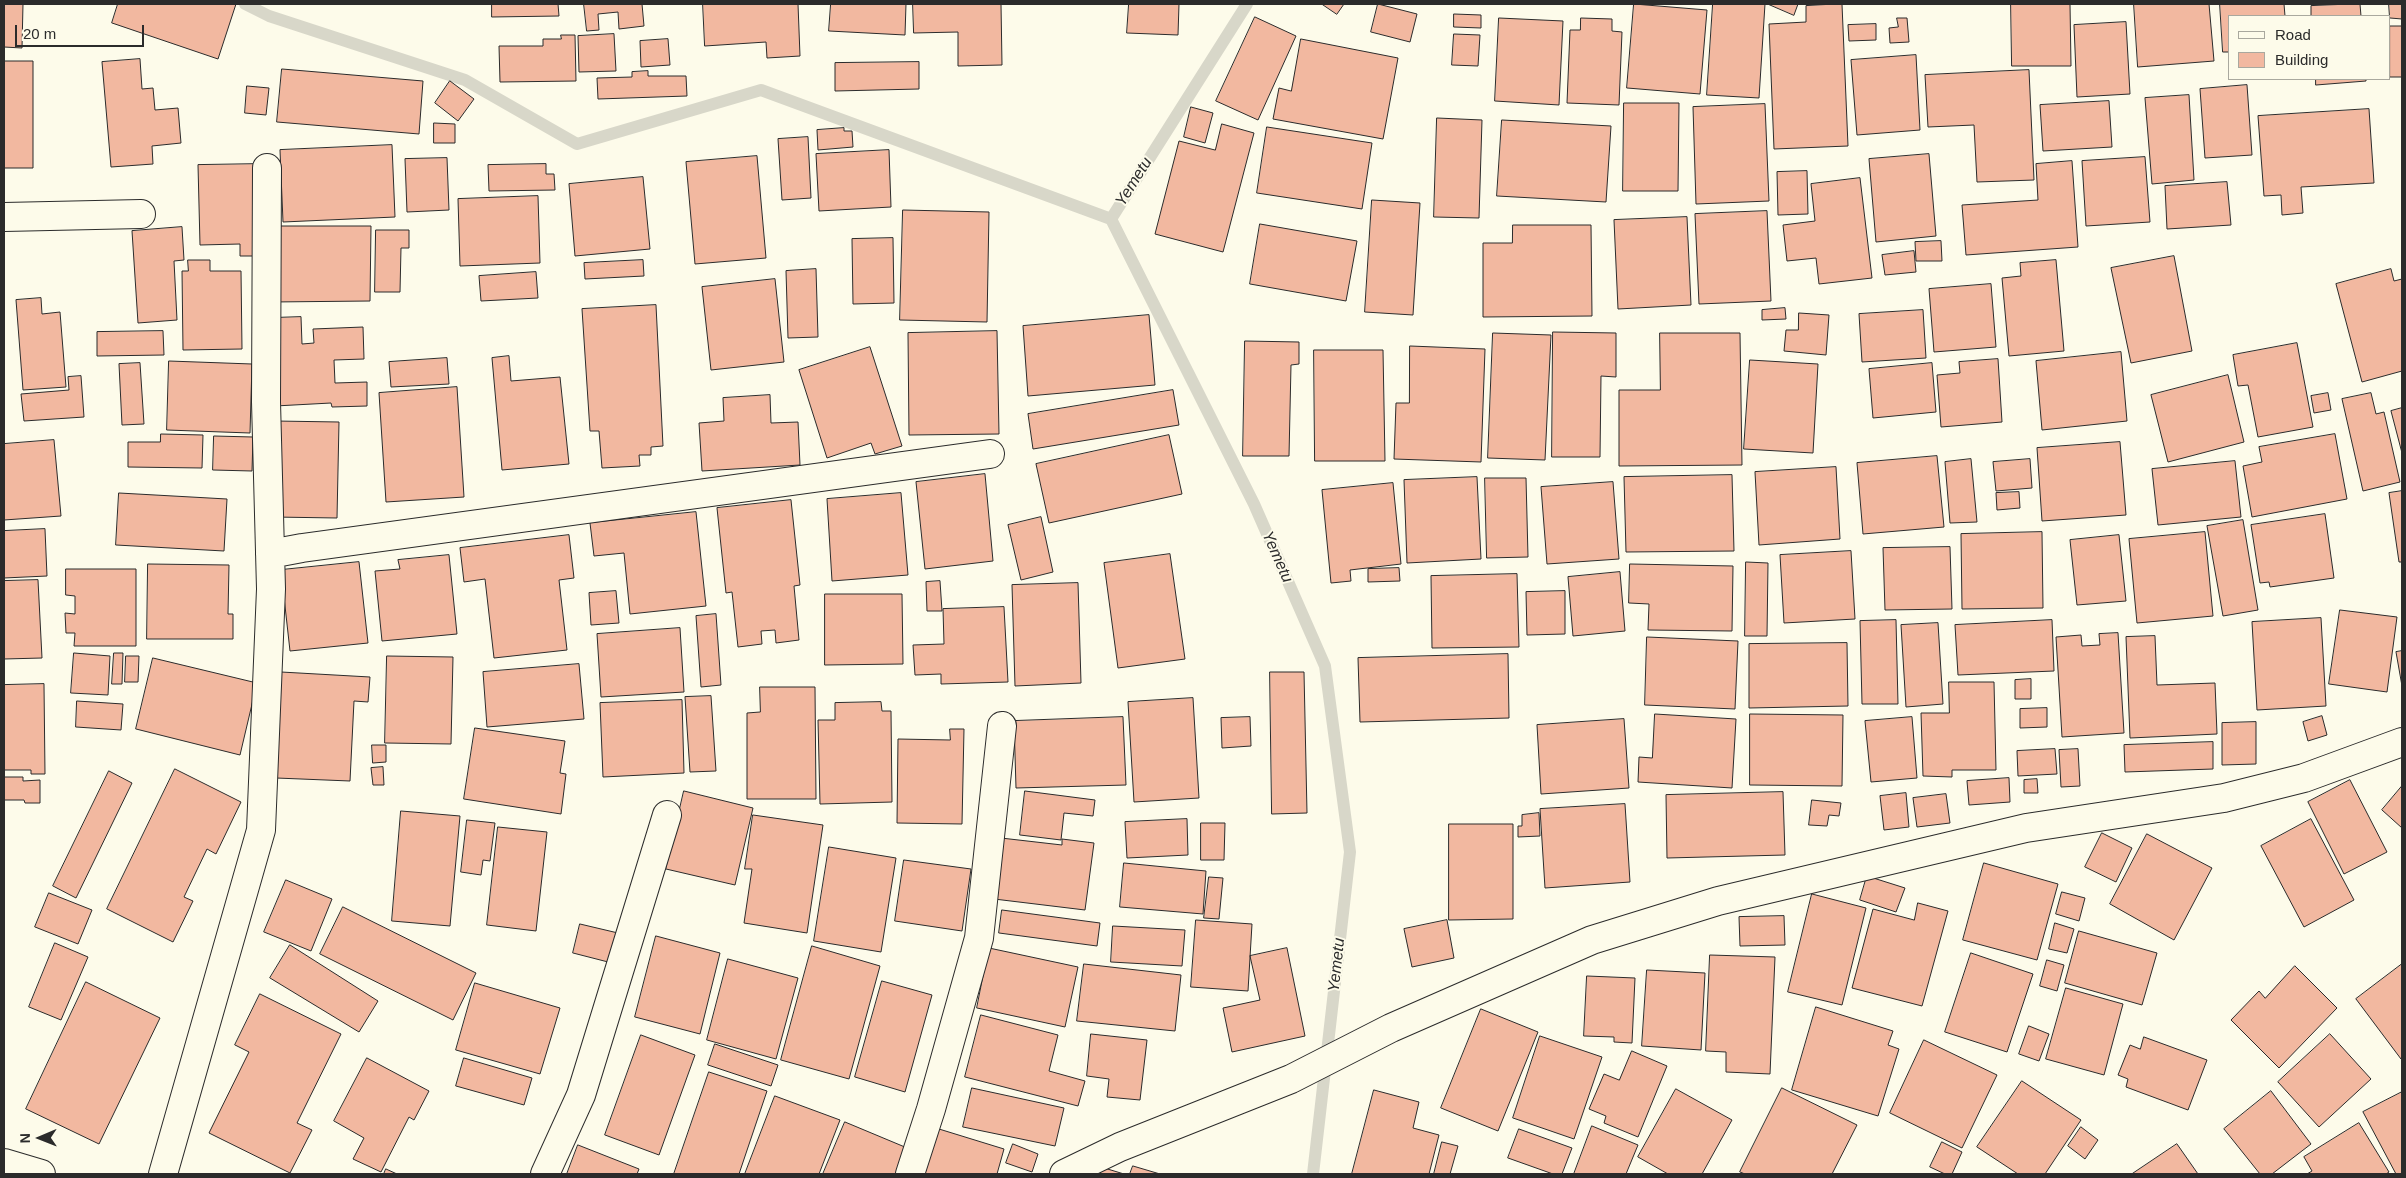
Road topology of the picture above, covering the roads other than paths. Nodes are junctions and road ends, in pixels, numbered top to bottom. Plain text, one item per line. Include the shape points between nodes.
1 (267, 168) dead end
2 (141, 214) dead end
3 (4, 217) edge
4 (990, 454) dead end
5 (270, 554) junction
6 (1002, 726) dead end
7 (2402, 742) edge
8 (667, 815) dead end
9 (4, 1164) edge
10 (41, 1174) edge
11 (162, 1174) edge
12 (545, 1174) edge
13 (910, 1174) edge
14 (1064, 1174) edge

1 - 5 street via 266,402
2 - 3 street
4 - 5 street
5 - 11 street via 261,830
6 - 13 street via 979,938
7 - 14 street via 2304,778 2224,798 2026,828 1718,901 1592,940 1391,1028 1291,1079 1120,1147
8 - 12 street via 581,1095
9 - 10 street

